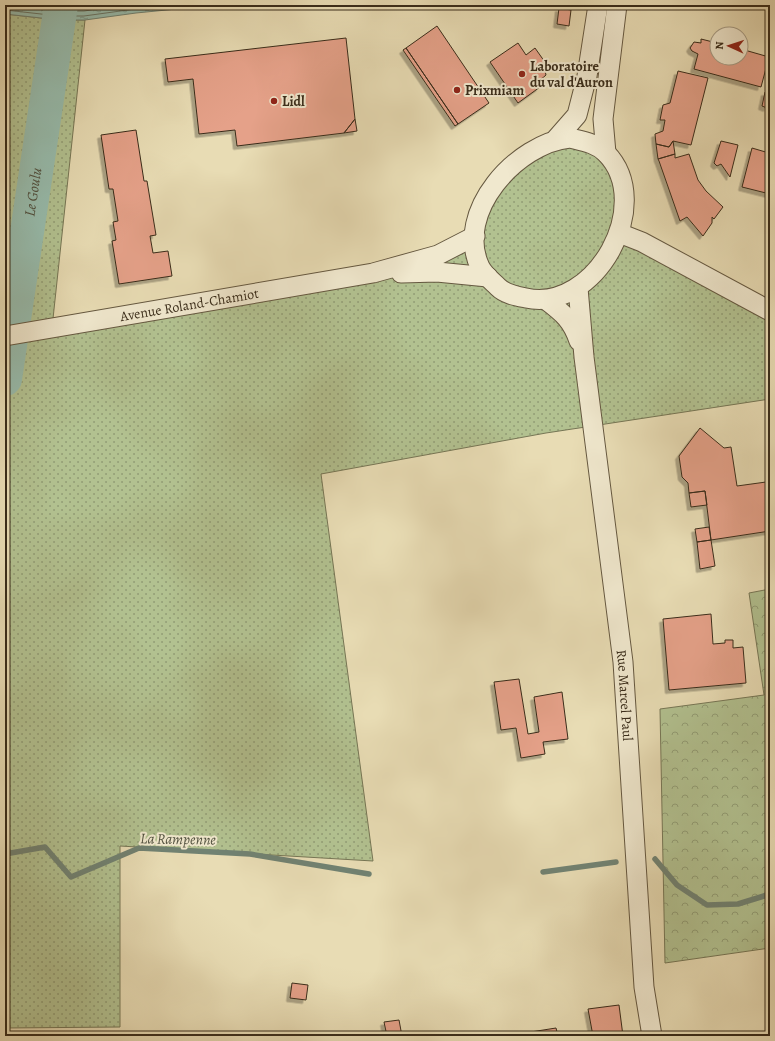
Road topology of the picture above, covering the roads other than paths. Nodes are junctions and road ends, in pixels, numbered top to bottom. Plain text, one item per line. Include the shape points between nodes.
1 (598, 5) edge
2 (617, 5) edge
3 (556, 139) junction
4 (606, 153) junction
5 (619, 233) junction
6 (475, 236) junction
7 (373, 273) junction
8 (488, 277) junction
9 (578, 288) junction
10 (546, 300) junction
11 (770, 311) edge
12 (5, 336) edge
13 (584, 357) junction
14 (652, 1036) edge

1 - 3 street via 577,115
2 - 4 street via 603,118
3 - 4 street via 570,138 592,143
3 - 6 street via 525,155 502,175 481,204
4 - 5 street via 618,172 624,193 624,211
5 - 9 street via 597,269
5 - 11 street via 642,242
6 - 7 street, Avenue Roland-Chamiot via 438,255
6 - 8 street via 475,253 480,267
7 - 8 street, Avenue Roland-Chamiot via 437,272
7 - 12 street, Avenue Roland-Chamiot
8 - 10 street via 500,289 514,296
9 - 10 street
9 - 13 street, Rue Marcel Paul
10 - 13 street, Rue Marcel Paul via 562,312 574,326
13 - 14 street, Rue Marcel Paul via 623,662 644,987

